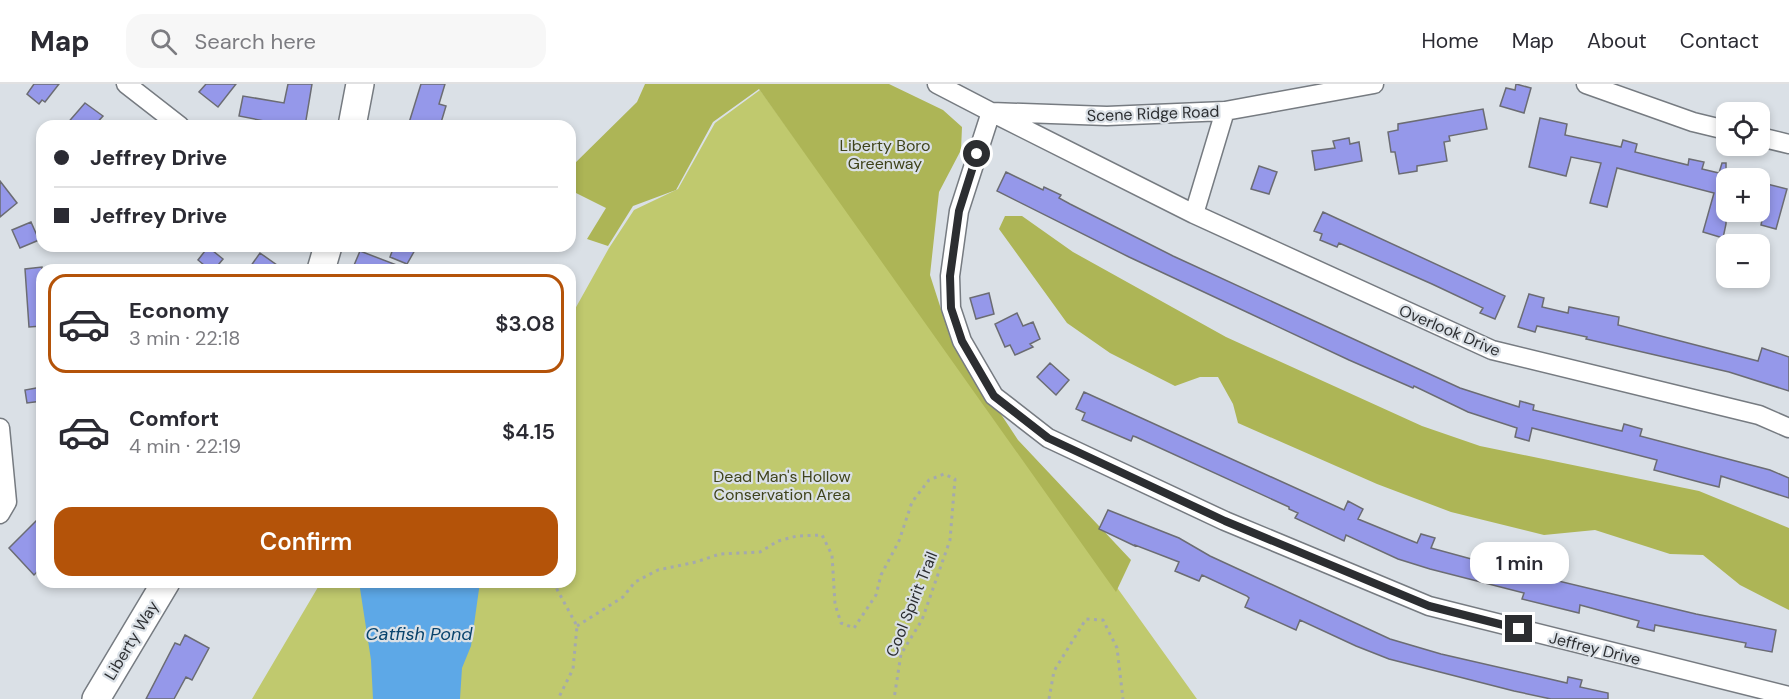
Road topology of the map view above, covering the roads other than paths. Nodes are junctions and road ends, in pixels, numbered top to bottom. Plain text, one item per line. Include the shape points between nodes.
1 (126, 84) edge
2 (360, 84) edge
3 (937, 84) edge
4 (1374, 84) edge
5 (1586, 84) edge
6 (1225, 111) junction
7 (991, 112) junction
8 (172, 120) edge
9 (353, 120) edge
10 (1716, 128) edge
11 (1770, 139) edge
12 (1789, 144) edge
13 (1194, 214) junction
14 (0, 428) edge
15 (1789, 428) edge
16 (0, 514) edge
17 (162, 588) edge
18 (1789, 696) edge
19 (96, 699) edge

1 - 8 street
2 - 9 street
3 - 7 street, Scene Ridge Road
4 - 6 street, Scene Ridge Road
5 - 10 street
6 - 7 street, Scene Ridge Road via 1107,116
6 - 13 street
7 - 13 street, Overlook Drive
7 - 18 street, Jeffrey Drive via 959,211 950,276 951,308 962,341 994,396 1048,438 1225,521 1429,606
11 - 12 street
13 - 15 street, Overlook Drive via 1492,350 1759,416
14 - 16 street via 7,502
17 - 19 street, Liberty Way

